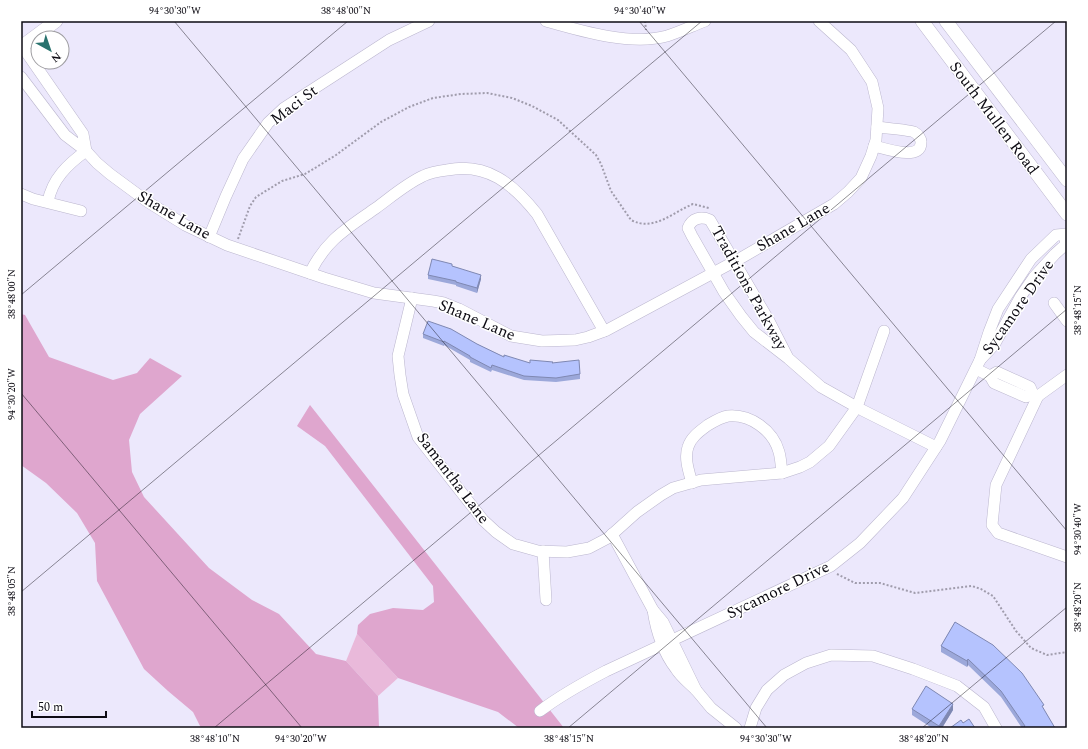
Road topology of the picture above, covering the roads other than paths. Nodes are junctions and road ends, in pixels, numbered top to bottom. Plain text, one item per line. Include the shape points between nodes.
1 (56, 21) edge
2 (429, 21) edge
3 (546, 21) edge
4 (704, 21) edge
5 (819, 21) edge
6 (922, 21) edge
7 (946, 21) edge
8 (22, 46) edge
9 (21, 77) edge
10 (877, 127) junction
11 (874, 146) junction
12 (86, 151) junction
13 (1067, 180) edge
14 (21, 194) edge
15 (48, 202) junction
16 (81, 211) dead end
17 (1067, 214) edge
18 (1067, 234) edge
19 (209, 236) junction
20 (735, 261) junction
21 (713, 273) junction
22 (310, 274) junction
23 (1011, 289) junction
24 (1021, 296) junction
25 (412, 298) junction
26 (1054, 303) dead end
27 (1067, 321) edge
28 (604, 331) junction
29 (884, 331) dead end
30 (789, 359) junction
31 (978, 364) junction
32 (1067, 375) edge
33 (1035, 395) junction
34 (857, 408) junction
35 (936, 447) junction
36 (782, 473) junction
37 (692, 483) junction
38 (612, 534) junction
39 (543, 551) junction
40 (1067, 557) edge
41 (546, 600) dead end
42 (668, 643) junction
43 (540, 711) dead end
44 (736, 728) edge
45 (750, 728) edge
46 (996, 728) edge

1 - 8 street
2 - 19 street, Maci St via 389,40 284,108 268,123 243,159
3 - 4 street via 587,33 634,39 666,36
5 - 10 street, Shane Lane via 852,50 872,82 878,108
6 - 17 street, South Mullen Road
7 - 13 street, South Mullen Road
8 - 12 street via 83,134
9 - 12 street, Shane Lane via 65,135
10 - 11 street, Shane Lane
10 - 11 street via 914,132 921,142 917,151 909,154
11 - 20 street, Shane Lane via 861,178 844,196
12 - 15 street via 61,172 50,192
12 - 19 street, Shane Lane via 110,174 148,202 172,218
14 - 15 street
15 - 16 street
18 - 23 street, Sycamore Drive via 1056,236 1031,259
18 - 24 street, Sycamore Drive via 1065,245 1034,277
19 - 22 street, Shane Lane
20 - 21 street, Shane Lane
20 - 21 street, Traditions Parkway via 710,220 703,217 697,219 690,223 688,228
20 - 30 street, Traditions Parkway
21 - 28 street, Shane Lane
21 - 30 street, Traditions Parkway via 732,304 754,332
22 - 25 street, Shane Lane via 374,293
22 - 28 street via 321,253 337,235 406,186 440,171 474,168 500,178 533,208
23 - 24 street
23 - 31 street, Sycamore Drive via 998,309
24 - 31 street, Sycamore Drive via 994,345
25 - 28 street, Shane Lane via 449,305 511,336 527,340 568,340
25 - 39 street, Samantha Lane via 398,356 403,394 418,437 496,532 513,544
26 - 27 street
29 - 34 street, Samantha Lane
30 - 34 street, Traditions Parkway via 821,387
31 - 33 street via 990,376 997,372 1030,387
31 - 35 street, Sycamore Drive
32 - 33 street
33 - 40 street via 996,485 992,525 998,533
34 - 35 street, Traditions Parkway
34 - 36 street, Samantha Lane via 829,446 800,468
35 - 42 street, Sycamore Drive via 903,498 860,543 831,566
36 - 37 street, Samantha Lane
36 - 37 street via 779,452 765,431 756,422 726,416 696,433 688,446 686,458
37 - 38 street, Samantha Lane via 673,488 661,495
38 - 39 street, Samantha Lane via 589,548 567,552
38 - 42 street via 653,610 656,626
39 - 41 street
42 - 43 street, Sycamore Drive via 583,683
42 - 44 street via 676,670 712,708
45 - 46 street via 756,708 767,690 784,675 806,663 831,655 873,656 957,686 984,707

